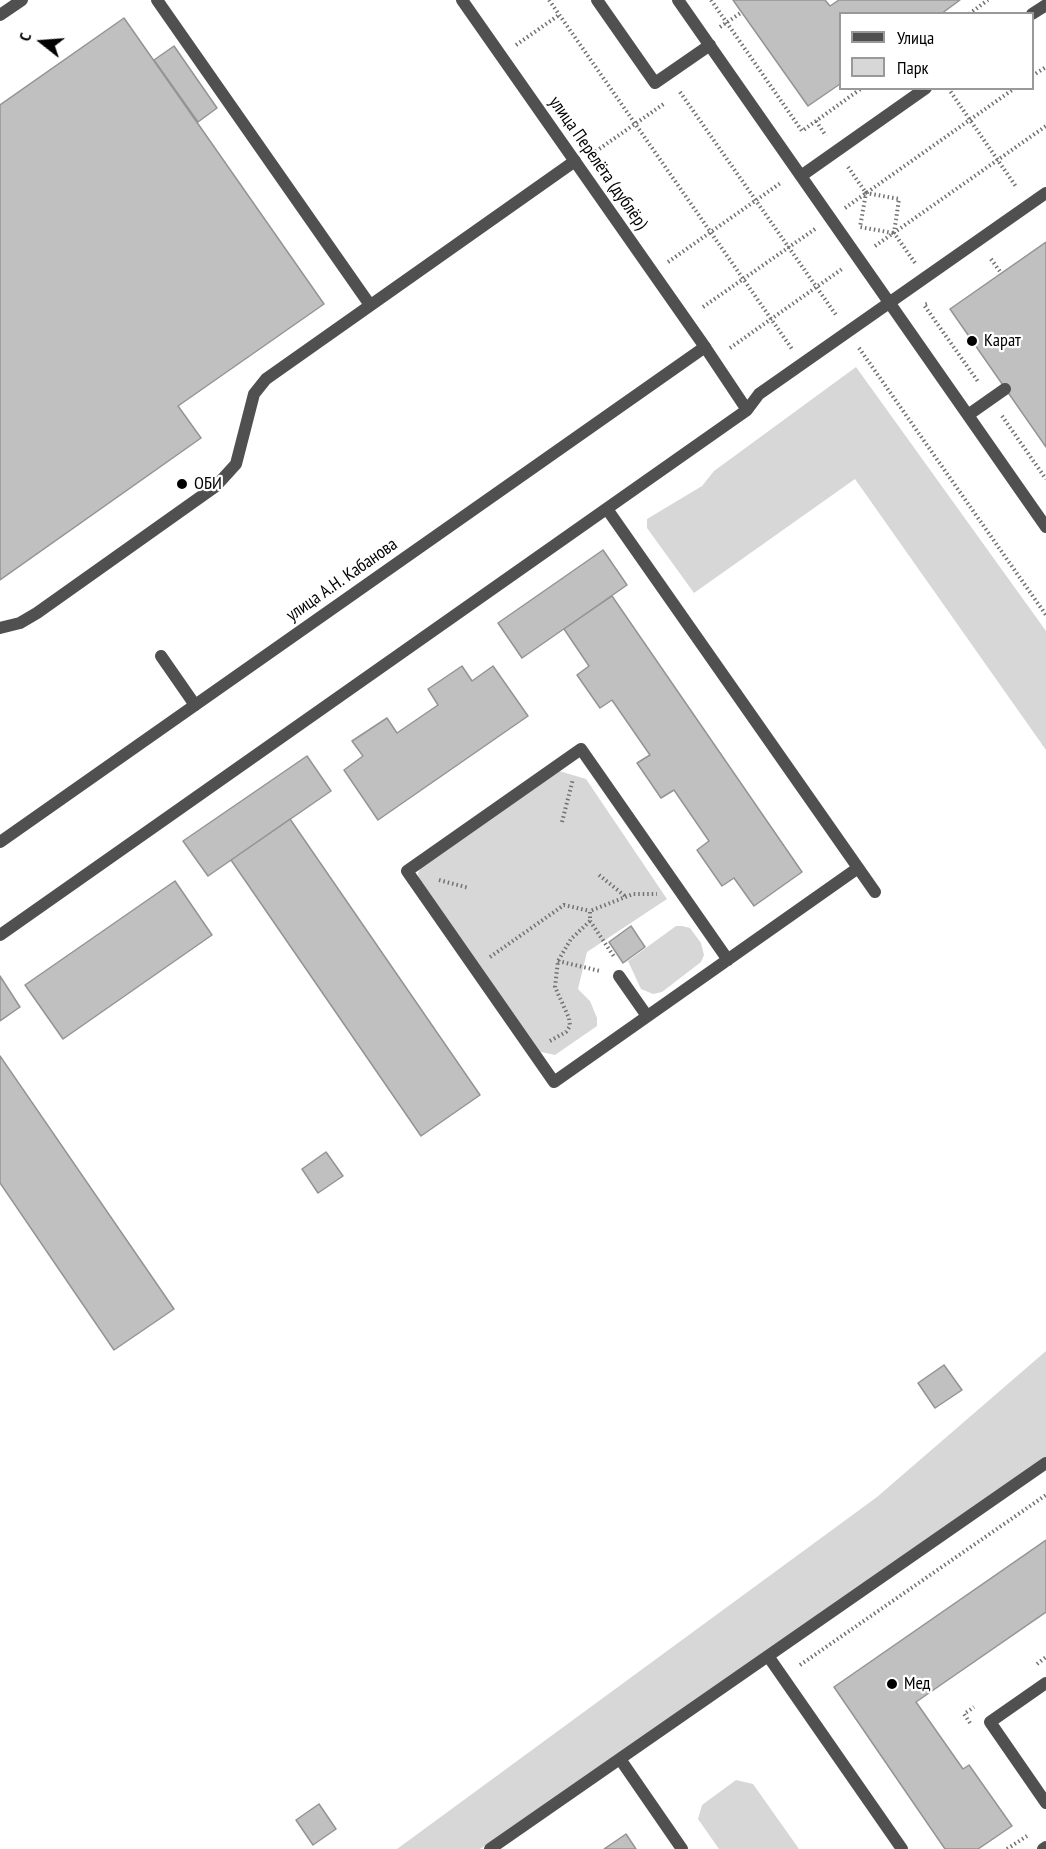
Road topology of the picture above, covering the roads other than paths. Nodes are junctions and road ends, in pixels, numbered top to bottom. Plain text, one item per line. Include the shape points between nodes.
1 (22, 0) edge
2 (157, 0) edge
3 (462, 0) edge
4 (597, 0) edge
5 (678, 0) edge
6 (0, 15) edge
7 (710, 45) junction
8 (923, 90) edge
9 (575, 162) junction
10 (799, 174) junction
11 (1046, 193) edge
12 (890, 303) junction
13 (370, 305) junction
14 (705, 347) junction
15 (1005, 389) dead end
16 (747, 410) junction
17 (968, 415) junction
18 (607, 509) junction
19 (1046, 527) edge
20 (0, 628) edge
21 (161, 656) dead end
22 (195, 705) junction
23 (0, 842) edge
24 (858, 868) junction
25 (875, 892) dead end
26 (0, 935) edge
27 (728, 960) junction
28 (619, 976) road end
29 (647, 1016) junction
30 (1046, 1463) edge
31 (768, 1656) junction
32 (1046, 1683) edge
33 (620, 1759) junction
34 (1046, 1803) edge
35 (490, 1849) edge
36 (682, 1849) edge
37 (902, 1849) edge

1 - 6 street
2 - 13 street
3 - 9 street, улица Перелёта (дублёр)
4 - 7 street via 655,83
5 - 7 street
7 - 10 street
8 - 10 street
9 - 13 street
9 - 14 street, улица Перелёта (дублёр)
10 - 12 street
11 - 12 street
12 - 16 street via 759,394
12 - 17 street
13 - 20 street via 266,379 254,394 236,464 216,486 37,613
14 - 16 street, улица Перелёта (дублёр)
14 - 22 street, улица А.Н. Кабанова
15 - 17 street
16 - 18 street
17 - 19 street
18 - 24 street
18 - 26 street
21 - 22 street
22 - 23 street, улица А.Н. Кабанова
24 - 25 street
24 - 27 street
27 - 29 street
27 - 29 street via 581,749 407,871 554,1082
28 - 29 street
30 - 31 street
31 - 33 street
31 - 37 street
32 - 34 street via 990,1722
33 - 35 street
33 - 36 street

